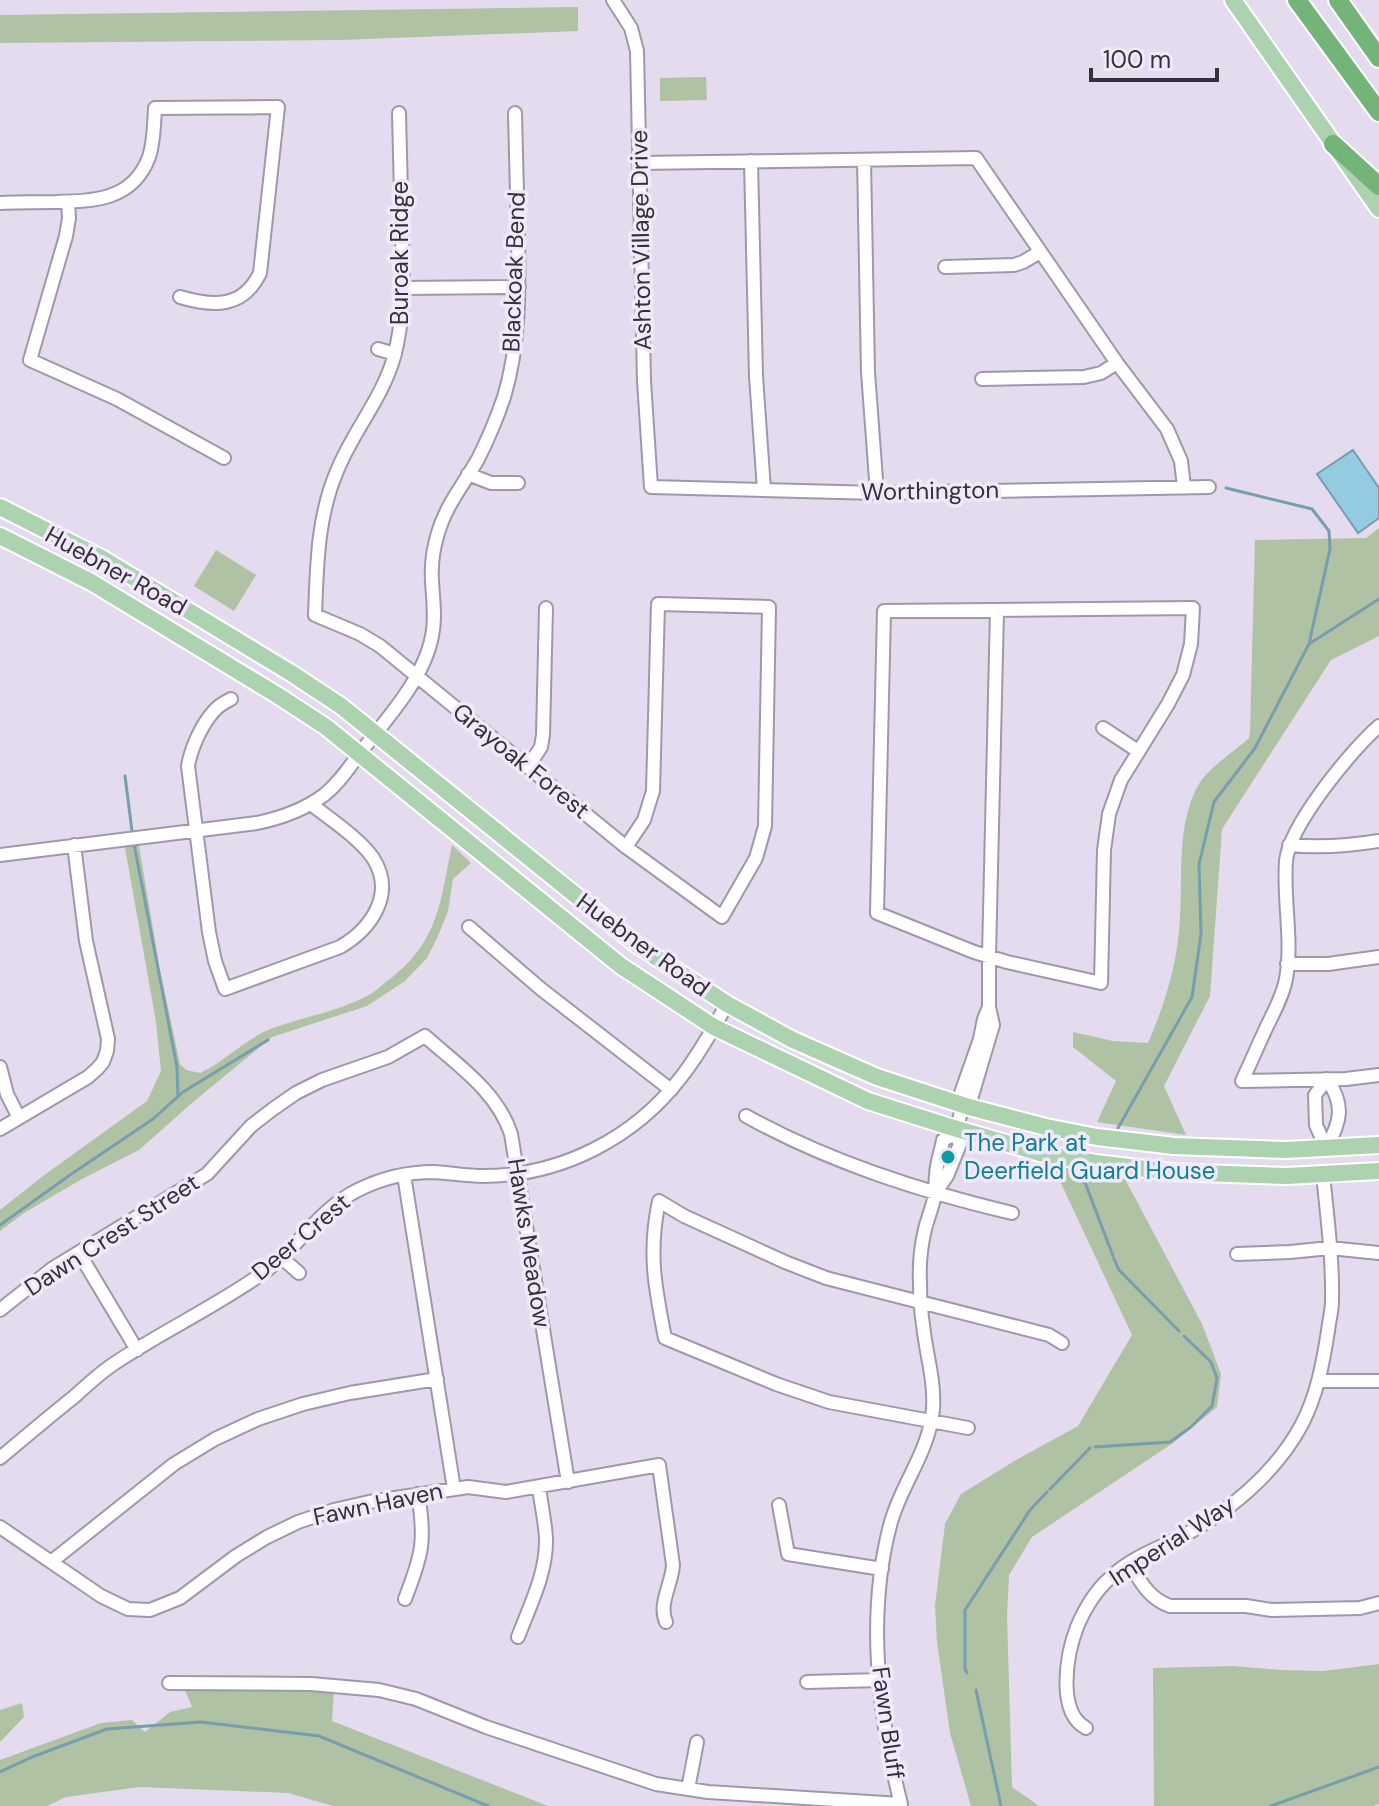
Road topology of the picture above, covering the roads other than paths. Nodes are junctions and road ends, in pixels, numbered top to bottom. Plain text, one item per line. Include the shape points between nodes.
1 (613, 0) edge
2 (1233, 0) edge
3 (1297, 0) edge
4 (1338, 0) edge
5 (1379, 58) edge
6 (1379, 112) edge
7 (399, 113) dead end
8 (515, 113) dead end
9 (1333, 144) junction
10 (864, 160) junction
11 (751, 161) junction
12 (639, 163) junction
13 (1379, 186) edge
14 (68, 202) junction
15 (0, 203) edge
16 (1379, 209) edge
17 (1040, 252) junction
18 (945, 267) dead end
19 (519, 287) junction
20 (403, 288) junction
21 (180, 297) dead end
22 (378, 349) dead end
23 (395, 354) junction
24 (1117, 363) junction
25 (982, 379) dead end
26 (224, 458) dead end
27 (468, 474) junction
28 (518, 483) dead end
29 (651, 487) joint
30 (1184, 487) junction
31 (1209, 487) dead end
32 (764, 490) junction
33 (877, 493) junction
34 (0, 507) edge
35 (16, 516) junction
36 (2, 537) edge
37 (546, 608) dead end
38 (997, 610) junction
39 (315, 615) joint
40 (416, 676) junction
41 (231, 699) dead end
42 (1379, 726) edge
43 (1103, 728) dead end
44 (376, 734) junction
45 (1138, 751) junction
46 (360, 754) junction
47 (528, 767) junction
48 (311, 804) junction
49 (195, 830) junction
50 (1379, 841) edge
51 (74, 845) junction
52 (1289, 845) junction
53 (626, 847) junction
54 (0, 855) edge
55 (469, 927) dead end
56 (989, 956) junction
57 (1379, 957) edge
58 (1287, 964) junction
59 (727, 1004) junction
60 (714, 1027) junction
61 (425, 1036) joint
62 (0, 1067) edge
63 (1379, 1075) edge
64 (1327, 1079) junction
65 (671, 1090) junction
66 (963, 1103) junction
67 (746, 1116) dead end
68 (19, 1118) junction
69 (0, 1129) edge
70 (956, 1132) junction
71 (1379, 1145) edge
72 (1326, 1148) junction
73 (1379, 1171) edge
74 (518, 1173) junction
75 (1323, 1174) junction
76 (404, 1175) junction
77 (935, 1193) junction
78 (1012, 1213) dead end
79 (1330, 1248) junction
80 (79, 1253) junction
81 (1379, 1253) edge
82 (1237, 1254) dead end
83 (282, 1258) junction
84 (299, 1273) dead end
85 (921, 1302) junction
86 (0, 1310) edge
87 (1062, 1343) dead end
88 (137, 1350) junction
89 (437, 1379) junction
90 (1319, 1381) junction
91 (1379, 1381) edge
92 (931, 1422) junction
93 (968, 1428) dead end
94 (0, 1458) edge
95 (568, 1482) junction
96 (539, 1487) junction
97 (454, 1489) junction
98 (418, 1494) junction
99 (779, 1505) dead end
100 (0, 1527) edge
101 (51, 1562) junction
102 (1129, 1563) junction
103 (882, 1569) junction
104 (405, 1599) dead end
105 (1379, 1603) edge
106 (666, 1622) dead end
107 (518, 1637) dead end
108 (880, 1680) junction
109 (807, 1682) dead end
110 (169, 1683) dead end
111 (1086, 1728) dead end
112 (697, 1742) dead end
113 (688, 1789) junction

1 - 12 street, Ashton Village Drive via 631,28 637,51
2 - 9 main road
3 - 6 highway
4 - 5 highway
7 - 20 street, Buroak Ridge
8 - 19 street, Blackoak Bend
9 - 13 highway
9 - 16 main road
10 - 11 street
10 - 17 street via 976,158
10 - 33 street via 868,372
11 - 12 street
11 - 32 street
12 - 29 street, Ashton Village Drive
14 - 15 street
14 - 21 street via 100,200 136,179 150,154 155,108 278,107 260,273 254,285 228,302
14 - 26 street via 66,236 30,360 117,399
17 - 18 street via 1014,265
17 - 24 street
19 - 20 street
19 - 27 street, Blackoak Bend via 513,359 504,394
20 - 23 street, Buroak Ridge
22 - 23 street
23 - 39 street, Buroak Ridge via 327,498 316,557
24 - 25 street via 1084,377
24 - 30 street via 1167,429 1184,471
27 - 28 street via 491,483
27 - 40 street, Blackoak Bend via 438,532 432,563 433,634
29 - 32 street, Worthington
30 - 31 street, Worthington
30 - 33 street, Worthington
32 - 33 street, Worthington
34 - 35 main road, Huebner Road
35 - 36 main road
35 - 44 main road, Huebner Road via 179,604 341,706
36 - 46 main road, Huebner Road via 166,627 314,719
37 - 47 street via 543,735
38 - 45 street via 1193,608 1183,675
38 - 56 street
38 - 56 street via 884,611 877,913
39 - 40 street, Grayoak Forest via 380,646
40 - 44 street, Blackoak Bend
40 - 47 street, Grayoak Forest
41 - 49 street via 214,711 190,754
42 - 52 street via 1299,823
43 - 45 street
44 - 46 street, Blackoak Bend
44 - 59 main road, Huebner Road via 614,928
45 - 56 street via 1114,796 1106,832 1101,983
46 - 48 street, Blackoak Bend
46 - 60 main road, Huebner Road via 610,957
47 - 53 street, Grayoak Forest
48 - 49 street via 271,820
48 - 49 street via 372,857 381,892 375,915 340,947 225,989 209,932
49 - 51 street
50 - 52 street via 1315,848
51 - 54 street
51 - 68 street via 107,1051 88,1077
52 - 58 street
53 - 53 street, Grayoak Forest via 644,820 653,791 658,604 769,607 765,826 756,858 722,917
55 - 65 street
56 - 66 street via 993,1019 971,1099
57 - 58 street
58 - 64 street via 1280,997 1242,1081
59 - 60 street, Deer Crest
59 - 66 main road, Huebner Road via 877,1077
60 - 65 street, Deer Crest
60 - 70 main road, Huebner Road via 868,1101
61 - 74 street, Hawks Meadow via 499,1107 511,1134
61 - 80 street, Dawn Crest Street via 388,1057 296,1093 251,1126 207,1174
62 - 68 street
63 - 64 street
64 - 72 street via 1315,1095 1316,1125
64 - 72 street via 1338,1094 1338,1126
65 - 74 street, Deer Crest via 605,1145 557,1165
66 - 70 street
66 - 72 main road, Huebner Road via 1046,1127 1156,1145
67 - 77 street via 865,1170
68 - 69 street
70 - 75 main road, Huebner Road via 1040,1153 1153,1171
70 - 77 street, Fawn Bluff via 943,1140
71 - 72 main road, Huebner Road
72 - 75 main road
73 - 75 main road, Huebner Road
74 - 76 street, Deer Crest
74 - 95 street, Hawks Meadow
75 - 79 street, Imperial Way
76 - 83 street, Deer Crest via 369,1184 340,1200
76 - 89 street
77 - 78 street
77 - 85 street, Fawn Bluff via 924,1233
79 - 81 street
79 - 82 street
79 - 90 street, Imperial Way via 1332,1303
80 - 86 street, Dawn Crest Street via 43,1274
80 - 88 street
83 - 84 street
83 - 88 street, Deer Crest
85 - 87 street via 1049,1335
85 - 92 street, Fawn Bluff via 932,1372
85 - 92 street via 826,1278 659,1201 653,1267 665,1338 829,1402
88 - 94 street, Deer Crest
89 - 97 street
89 - 101 street via 303,1404 215,1439 174,1464
90 - 91 street
90 - 102 street, Imperial Way via 1292,1442 1260,1480 1207,1522
92 - 93 street
92 - 103 street, Fawn Bluff via 927,1443 897,1504
95 - 96 street, Fawn Haven
95 - 106 street, Fawn Haven via 659,1465 673,1565 662,1614
96 - 97 street, Fawn Haven via 506,1492
96 - 107 street via 544,1561
97 - 98 street, Fawn Haven
98 - 101 street, Fawn Haven via 298,1522 236,1556 180,1598 150,1610 115,1604
98 - 104 street via 422,1549
99 - 103 street via 788,1554
100 - 101 street, Fawn Haven
102 - 105 street via 1145,1589 1170,1606 1272,1610
102 - 111 street, Imperial Way via 1092,1599 1072,1642 1068,1704
103 - 108 street, Fawn Bluff
108 - 109 street
108 - 113 street, Fawn Bluff via 901,1804
110 - 113 street, Fawn Bluff via 379,1690 636,1778
112 - 113 street

